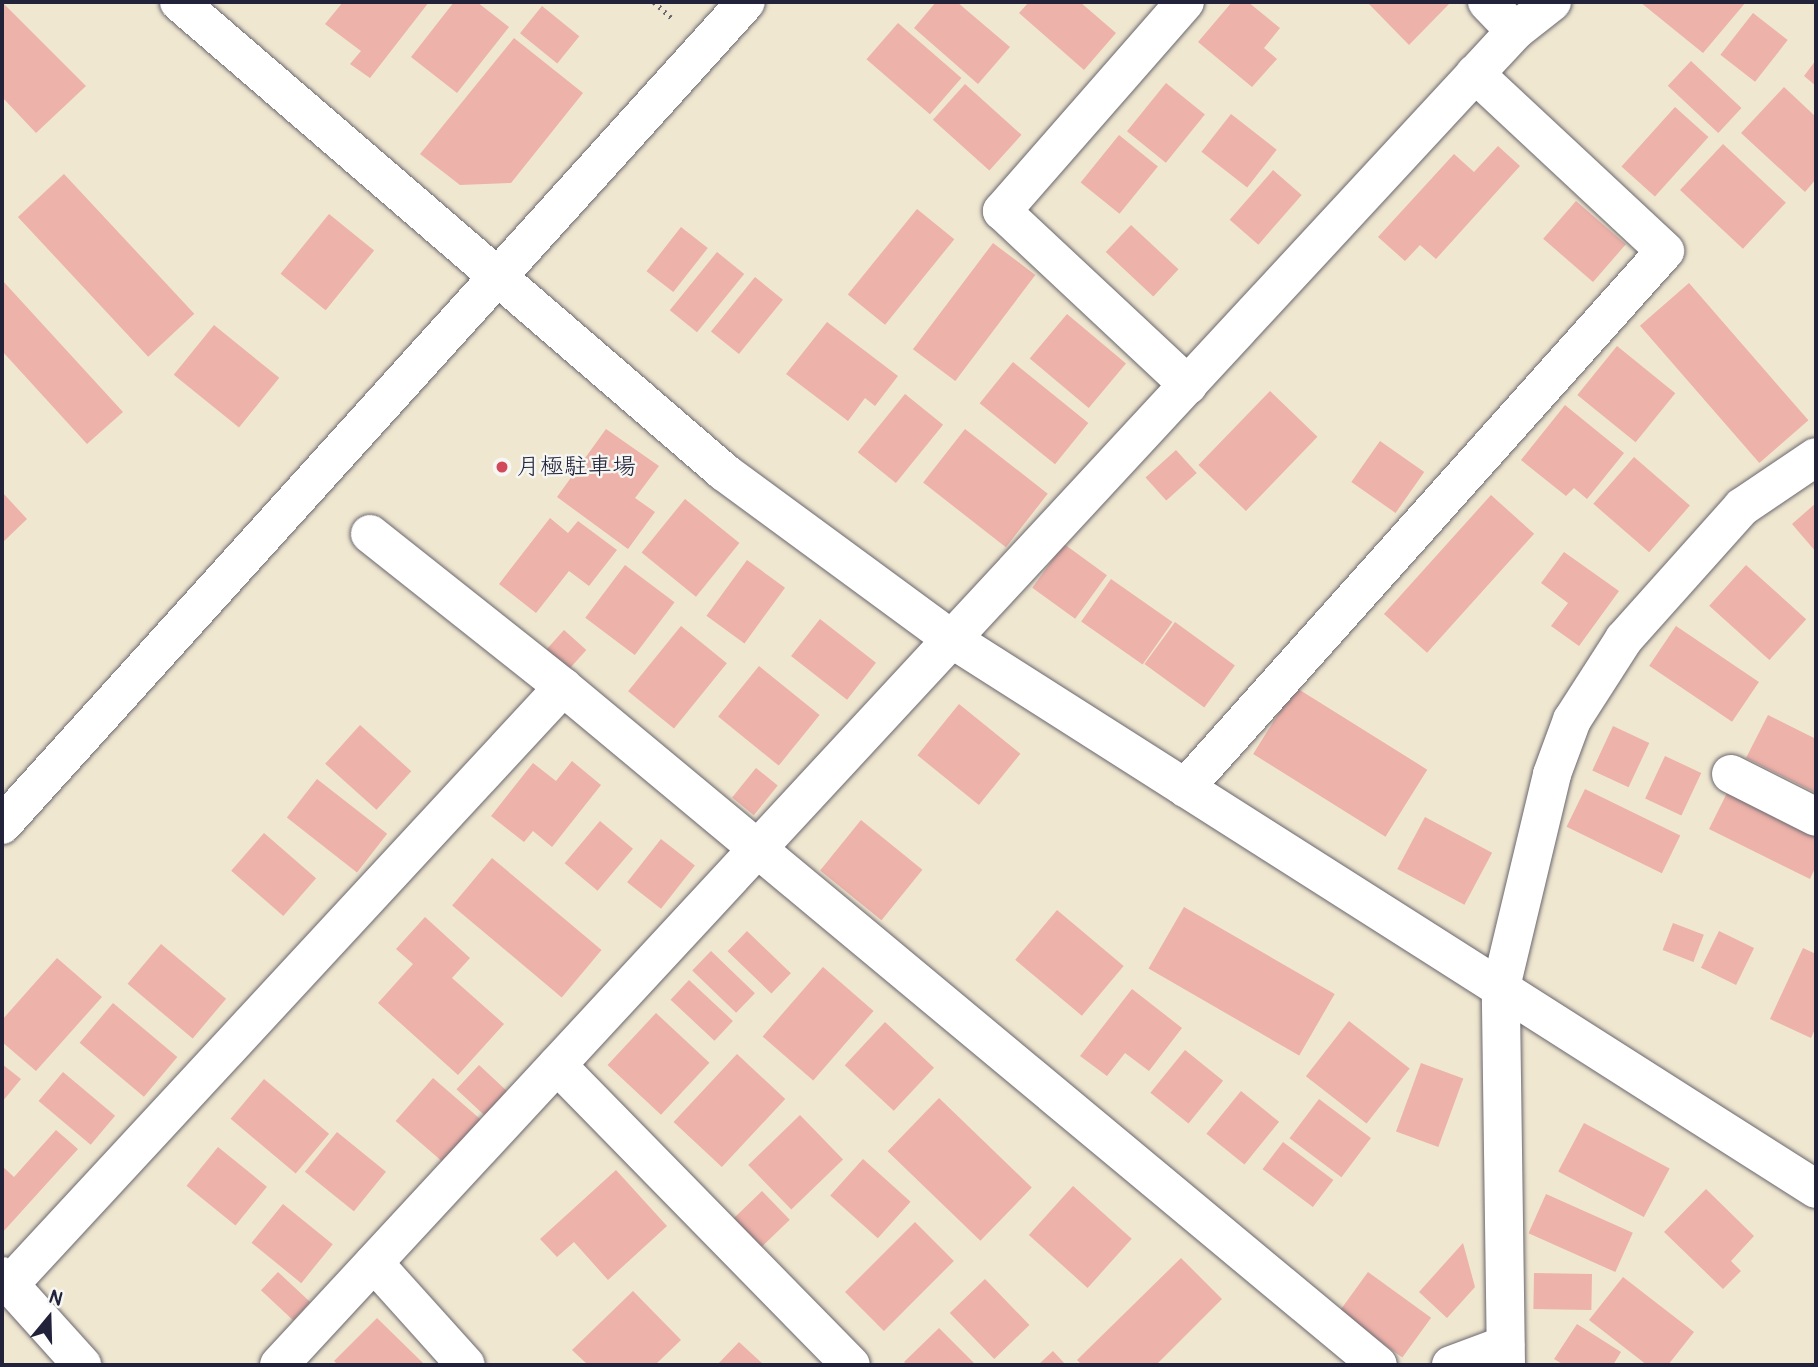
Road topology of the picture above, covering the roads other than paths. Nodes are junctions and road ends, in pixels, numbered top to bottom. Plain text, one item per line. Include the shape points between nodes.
1 (179, 2) edge
2 (746, 2) edge
3 (1185, 2) edge
4 (1487, 2) edge
5 (1552, 2) edge
6 (1515, 31) junction
7 (1475, 74) junction
8 (496, 275) junction
9 (1188, 385) junction
10 (1816, 457) edge
11 (370, 534) dead end
12 (950, 638) junction
13 (564, 687) junction
14 (1731, 774) dead end
15 (1185, 788) junction
16 (1816, 817) edge
17 (2, 825) edge
18 (758, 850) junction
19 (1501, 987) junction
20 (557, 1065) junction
21 (1815, 1185) edge
22 (374, 1264) junction
23 (6, 1280) edge
24 (1505, 1355) edge
25 (82, 1365) edge
26 (279, 1365) edge
27 (466, 1365) edge
28 (850, 1365) edge
29 (1378, 1365) edge
30 (1451, 1365) edge

1 - 8 street
2 - 8 street
3 - 9 street via 1002,212
4 - 6 street
5 - 6 street
6 - 7 street
7 - 9 street
7 - 15 street via 1665,251
8 - 12 street via 724,471
8 - 17 street
9 - 12 street
10 - 19 street via 1742,507 1624,639 1572,720 1552,774
11 - 13 street
12 - 15 street
12 - 18 street
13 - 18 street
13 - 23 street
14 - 16 street
15 - 19 street
18 - 20 street
18 - 29 street
19 - 21 street
19 - 24 street
20 - 22 street
20 - 28 street
22 - 26 street
22 - 27 street
23 - 25 street
24 - 30 street

